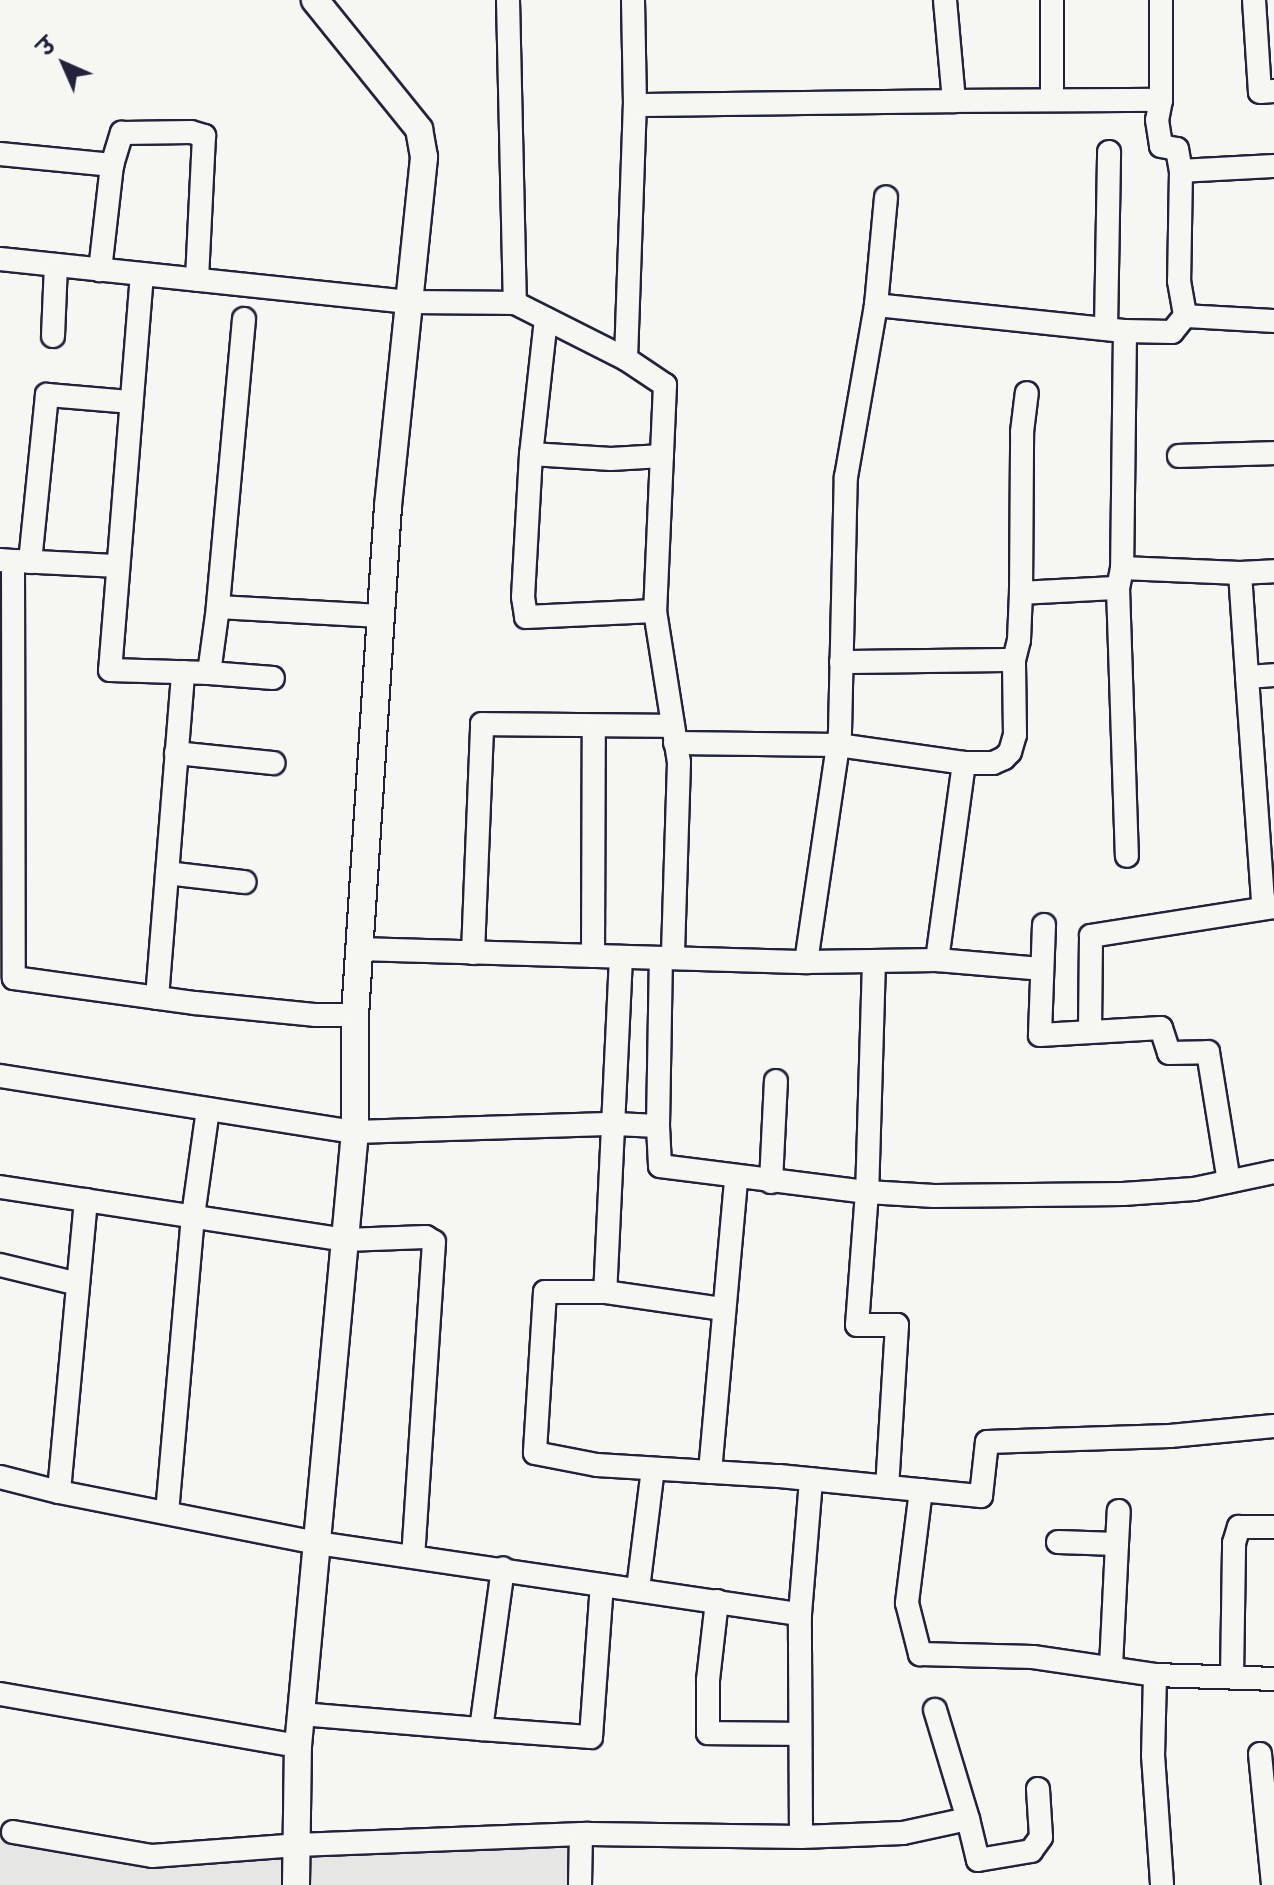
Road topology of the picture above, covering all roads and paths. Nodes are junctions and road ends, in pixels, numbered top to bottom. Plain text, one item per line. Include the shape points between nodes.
1 (315, 0) edge
2 (508, 0) edge
3 (633, 0) edge
4 (945, 0) edge
5 (1052, 0) edge
6 (1161, 0) edge
7 (1254, 0) edge
8 (1274, 91) edge
9 (1052, 100) junction
10 (1161, 100) junction
11 (954, 101) junction
12 (635, 105) junction
13 (1109, 152) dead end
14 (0, 154) edge
15 (112, 165) junction
16 (1274, 166) edge
17 (1181, 171) junction
18 (886, 197) dead end
19 (0, 259) edge
20 (56, 265) junction
21 (100, 270) junction
22 (142, 274) junction
23 (197, 280) junction
24 (409, 302) junction
25 (515, 303) junction
26 (876, 305) junction
27 (1185, 316) junction
28 (244, 319) dead end
29 (546, 319) junction
30 (1274, 321) edge
31 (1115, 330) junction
32 (53, 336) dead end
33 (626, 359) junction
34 (1027, 393) dead end
35 (130, 402) junction
36 (1274, 453) edge
37 (531, 454) junction
38 (662, 456) junction
39 (1179, 456) dead end
40 (14, 561) edge
41 (118, 566) junction
42 (1274, 571) edge
43 (1240, 573) junction
44 (1120, 578) junction
45 (1021, 593) junction
46 (218, 607) junction
47 (655, 611) junction
48 (381, 616) junction
49 (1014, 660) junction
50 (841, 662) junction
51 (183, 672) junction
52 (209, 673) junction
53 (1274, 675) edge
54 (1247, 677) junction
55 (273, 678) dead end
56 (594, 726) junction
57 (674, 734) junction
58 (838, 745) junction
59 (176, 753) junction
60 (273, 763) dead end
61 (964, 763) junction
62 (1127, 856) dead end
63 (167, 873) junction
64 (244, 882) dead end
65 (1274, 907) edge
66 (1044, 925) dead end
67 (361, 949) junction
68 (473, 953) junction
69 (593, 956) junction
70 (621, 957) junction
71 (667, 958) junction
72 (937, 960) junction
73 (874, 961) junction
74 (806, 962) junction
75 (1041, 969) junction
76 (157, 998) junction
77 (355, 1015) junction
78 (1090, 1032) junction
79 (0, 1076) edge
80 (776, 1081) dead end
81 (208, 1109) junction
82 (615, 1124) junction
83 (658, 1126) junction
84 (355, 1132) junction
85 (1274, 1172) edge
86 (736, 1178) junction
87 (1229, 1181) junction
88 (771, 1182) junction
89 (0, 1187) edge
90 (867, 1192) junction
91 (86, 1200) junction
92 (193, 1216) junction
93 (345, 1240) junction
94 (0, 1265) edge
95 (78, 1284) junction
96 (605, 1292) junction
97 (723, 1309) junction
98 (1274, 1426) edge
99 (653, 1469) junction
100 (710, 1472) junction
101 (0, 1477) edge
102 (811, 1479) junction
103 (887, 1487) junction
104 (921, 1490) junction
105 (59, 1492) junction
106 (1119, 1511) dead end
107 (167, 1513) junction
108 (1274, 1527) edge
109 (1058, 1542) dead end
110 (317, 1543) junction
111 (1117, 1544) junction
112 (413, 1556) junction
113 (503, 1569) junction
114 (602, 1585) junction
115 (638, 1589) junction
116 (717, 1601) junction
117 (800, 1614) junction
118 (1111, 1668) junction
119 (1155, 1675) junction
120 (1232, 1677) junction
121 (1274, 1679) edge
122 (0, 1694) edge
123 (935, 1710) dead end
124 (301, 1714) junction
125 (481, 1729) junction
126 (800, 1734) junction
127 (298, 1746) junction
128 (1260, 1754) dead end
129 (1038, 1789) dead end
130 (968, 1819) junction
131 (13, 1832) dead end
132 (581, 1834) junction
133 (801, 1837) junction
134 (297, 1845) junction
135 (296, 1885) edge
136 (580, 1885) edge
137 (1162, 1885) edge
138 (1273, 1885) edge

1 - 24 street via 419,129 424,157
2 - 25 street
3 - 12 street
4 - 11 street
5 - 9 street
6 - 10 street
7 - 8 street via 1260,92
9 - 10 street
9 - 11 street
10 - 17 street via 1161,146 1177,149
11 - 12 street
12 - 33 street
13 - 31 street
14 - 15 street
15 - 21 street
15 - 23 street via 122,133 204,136
16 - 17 street
17 - 27 street via 1179,281
18 - 26 street
19 - 20 street
20 - 21 street
20 - 32 street
21 - 22 street
22 - 23 street
22 - 35 street
23 - 24 street
24 - 25 street
24 - 48 street
25 - 29 street
26 - 31 street
26 - 50 street via 846,477
27 - 30 street
27 - 31 street via 1172,332
28 - 46 street
29 - 33 street
29 - 37 street
31 - 44 street
33 - 38 street via 665,385
34 - 45 street
35 - 40 street via 47,395
35 - 41 street
36 - 39 street
37 - 38 street
37 - 47 street via 526,617
38 - 47 street
40 - 41 street
40 - 76 street via 14,978
41 - 51 street via 110,670
42 - 43 street
43 - 44 street
43 - 54 street
44 - 45 street
44 - 62 street
45 - 49 street
46 - 48 street
46 - 52 street
47 - 57 street
48 - 67 street
49 - 50 street
49 - 61 street via 1015,735 1010,752 993,763
50 - 58 street
51 - 52 street
51 - 59 street
52 - 55 street
53 - 54 street
54 - 65 street via 1263,901
56 - 57 street
56 - 68 street via 482,724
56 - 69 street
57 - 58 street
57 - 71 street via 679,762
58 - 61 street
58 - 74 street
59 - 60 street
59 - 63 street
61 - 72 street
63 - 64 street
63 - 76 street
65 - 78 street via 1091,936
66 - 75 street
67 - 68 street
67 - 77 street
68 - 69 street
69 - 70 street
70 - 71 street
70 - 82 street
71 - 74 street
71 - 83 street
72 - 73 street
72 - 75 street
73 - 74 street
73 - 90 street
75 - 78 street via 1040,1035
76 - 77 street
77 - 84 street
78 - 87 street via 1161,1028 1169,1053 1208,1052
79 - 81 street
80 - 88 street
81 - 84 street
81 - 92 street
82 - 83 street
82 - 84 street
82 - 96 street
83 - 86 street via 660,1166
84 - 93 street
85 - 87 street
86 - 88 street
86 - 97 street
87 - 90 street via 1123,1194
88 - 90 street
89 - 91 street
90 - 103 street via 857,1325 897,1325
91 - 92 street
91 - 95 street
92 - 93 street
92 - 107 street
93 - 110 street
93 - 112 street via 426,1237 434,1242
94 - 95 street
95 - 105 street
96 - 97 street
96 - 99 street via 545,1292 535,1453
97 - 100 street
98 - 104 street via 1170,1436 987,1442 981,1496
99 - 100 street
99 - 115 street
100 - 102 street
101 - 105 street
102 - 103 street
102 - 117 street
103 - 104 street
104 - 118 street via 907,1603 920,1654 1033,1657
105 - 107 street
106 - 111 street
107 - 110 street
108 - 120 street via 1239,1527 1234,1543
109 - 111 street
110 - 112 street
110 - 124 street
111 - 118 street
112 - 113 street
113 - 114 street
113 - 125 street
114 - 115 street
114 - 125 street via 591,1737
115 - 116 street
116 - 117 street
116 - 126 street via 708,1733
117 - 126 street
118 - 119 street
119 - 120 street
119 - 137 street via 1153,1755
120 - 121 street
122 - 127 street
123 - 130 street
124 - 125 street
124 - 127 street
126 - 133 street
127 - 134 street
128 - 138 street
129 - 130 street via 1041,1837 1031,1851 978,1860
130 - 133 street via 903,1833
131 - 134 street via 152,1856
132 - 133 street
132 - 134 street
132 - 136 street
134 - 135 street

